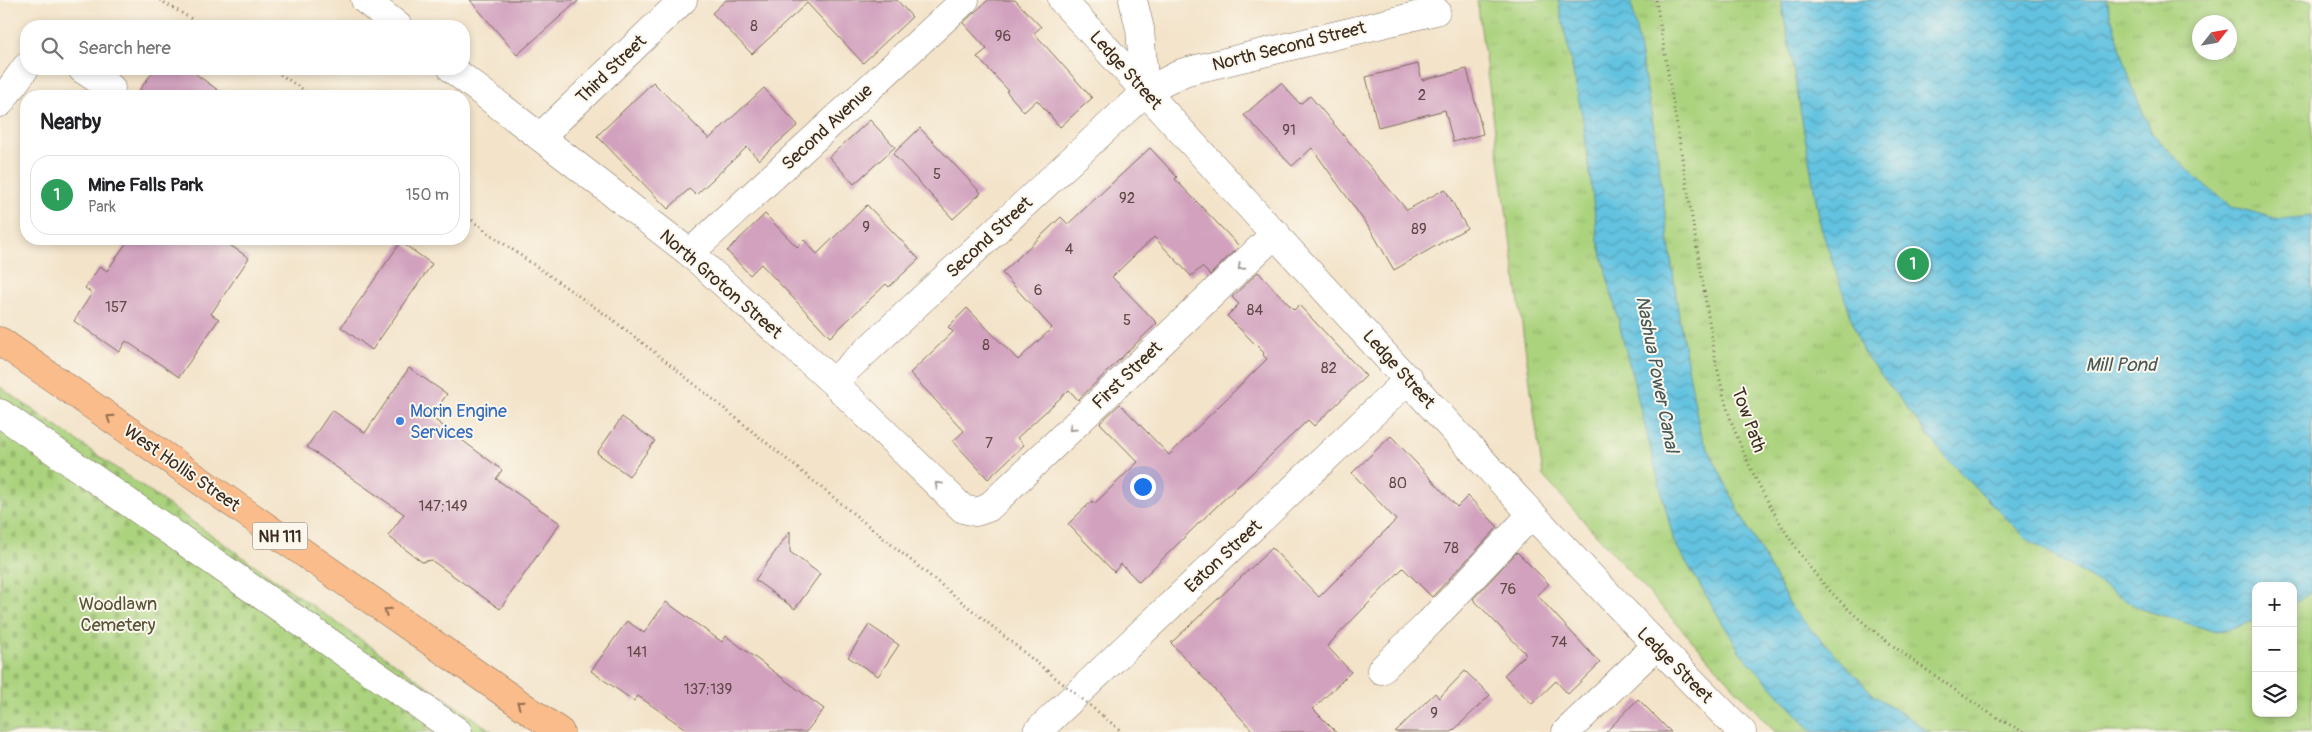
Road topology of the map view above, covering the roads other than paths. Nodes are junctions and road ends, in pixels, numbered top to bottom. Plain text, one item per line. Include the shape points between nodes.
1 (364, 0) edge
2 (683, 0) edge
3 (965, 0) edge
4 (1062, 0) edge
5 (1133, 0) edge
6 (1436, 10) dead end
7 (390, 20) edge
8 (20, 75) edge
9 (91, 75) edge
10 (460, 75) edge
11 (111, 88) dead end
12 (1146, 92) junction
13 (0, 103) edge
14 (540, 138) junction
15 (1276, 234) junction
16 (690, 253) junction
17 (0, 341) edge
18 (1409, 379) junction
19 (833, 382) junction
20 (0, 414) edge
21 (976, 512) joint
22 (1531, 515) junction
23 (1656, 646) junction
24 (1381, 670) dead end
25 (453, 730) edge
26 (560, 732) edge
27 (1037, 732) edge
28 (1566, 732) edge
29 (1742, 732) edge

1 - 7 street
2 - 14 street, Third Street
3 - 16 street, Second Avenue
4 - 12 street, Ledge Street
5 - 12 street via 1140,30
6 - 12 street, North Second Street via 1184,72
8 - 13 street
9 - 11 street
10 - 14 street, North Groton Street
12 - 15 street, Ledge Street
12 - 19 street, Second Street
14 - 16 street, North Groton Street
15 - 18 street, Ledge Street
15 -> 21 street, First Street via 988,508
16 - 19 street, North Groton Street
26 -> 17 main road, West Hollis Street / NH 111
18 - 22 street, Ledge Street
18 - 27 street, Eaton Street
21 -> 19 street, North Groton Street via 964,510
20 - 25 street
22 - 23 street, Ledge Street
22 - 24 street
23 - 28 street
23 - 29 street, Ledge Street

